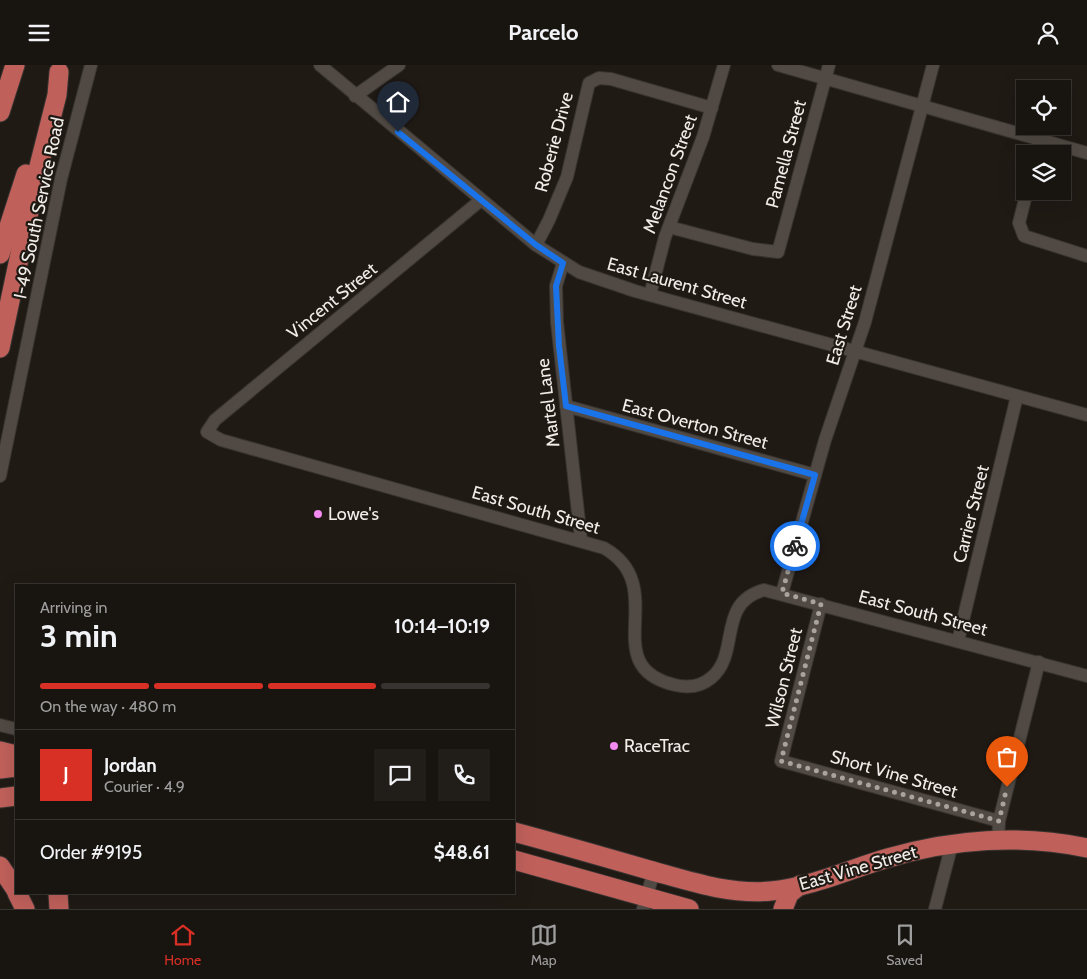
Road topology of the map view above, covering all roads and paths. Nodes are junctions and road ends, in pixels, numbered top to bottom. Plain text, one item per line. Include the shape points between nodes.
1 (15, 65) edge
2 (91, 65) edge
3 (320, 65) edge
4 (399, 65) edge
5 (724, 65) edge
6 (778, 65) edge
7 (829, 65) edge
8 (933, 65) edge
9 (60, 68) edge
10 (825, 78) junction
11 (355, 96) junction
12 (922, 106) junction
13 (712, 107) junction
14 (0, 112) edge
15 (1040, 139) junction
16 (1038, 145) edge
17 (1087, 153) edge
18 (1025, 200) edge
19 (481, 201) junction
20 (669, 227) junction
21 (536, 245) junction
22 (0, 254) edge
23 (1087, 256) edge
24 (563, 263) junction
25 (650, 295) junction
26 (0, 348) edge
27 (855, 351) junction
28 (1017, 396) junction
29 (566, 406) junction
30 (1087, 415) edge
31 (207, 432) joint
32 (815, 475) junction
33 (0, 476) edge
34 (581, 540) junction
35 (782, 593) junction
36 (821, 604) junction
37 (958, 641) junction
38 (1039, 662) junction
39 (1087, 675) edge
40 (0, 725) edge
41 (15, 729) edge
42 (0, 751) edge
43 (781, 761) joint
44 (12, 766) edge
45 (15, 796) edge
46 (0, 798) edge
47 (999, 821) junction
48 (515, 832) edge
49 (998, 841) junction
50 (952, 844) junction
51 (1087, 848) edge
52 (515, 860) edge
53 (0, 866) edge
54 (654, 871) junction
55 (800, 885) junction
56 (15, 888) edge
57 (18, 894) edge
58 (645, 903) edge
59 (25, 909) edge
60 (689, 909) edge
61 (783, 909) edge
62 (935, 909) edge

1 - 14 highway
2 - 33 street, I-49 South Service Road via 61,179
3 - 11 street, East Laurent Street
4 - 11 street
5 - 13 street, Melancon Street
6 - 10 street
7 - 10 street, Pamella Street
8 - 12 street, East Street
9 - 22 highway
9 - 26 highway via 58,95 37,174
10 - 12 street
10 - 20 street, Pamella Street via 778,251 753,249
11 - 19 street, East Laurent Street
12 - 15 street
12 - 27 street, East Street
13 - 20 street, Melancon Street
13 - 21 street, Roberie Drive via 611,79 599,78 589,83 567,177 550,221
15 - 16 street
15 - 17 street
18 - 23 street via 1019,223 1024,236
19 - 21 street, East Laurent Street
19 - 31 street, Vincent Street via 216,420
20 - 25 street, Melancon Street
21 - 24 street, East Laurent Street
24 - 25 street, East Laurent Street via 579,272
24 - 29 street, Martel Lane via 556,286
25 - 27 street, East Laurent Street
27 - 28 street, East Laurent Street
27 - 32 street, East Street
28 - 30 street, East Laurent Street
28 - 37 street, Carrier Street
29 - 32 street, East Overton Street
29 - 34 street, Martel Lane
31 - 34 street, East South Street via 221,440
32 - 35 street, East Street
34 - 35 street, East South Street via 615,554 630,573 636,597 637,656 652,677 674,685 699,685 718,670 735,613 750,594 764,590
35 - 36 street, East South Street
36 - 37 street, East South Street
36 - 43 street, Wilson Street
37 - 38 street, East South Street
38 - 39 street, East South Street
38 - 47 street
40 - 41 street
42 - 44 highway
43 - 47 street, Short Vine Street
45 - 46 highway
47 - 49 street
48 - 54 highway, East Vine Street
49 - 50 highway, East Vine Street
49 - 51 highway, East Vine Street via 1038,841
50 - 55 highway, East Vine Street via 911,852
50 - 62 street
52 - 58 highway
53 - 56 highway
54 - 55 highway, East Vine Street via 734,891 772,891
54 - 58 street
55 - 61 highway via 789,894
57 - 59 highway
58 - 60 highway

